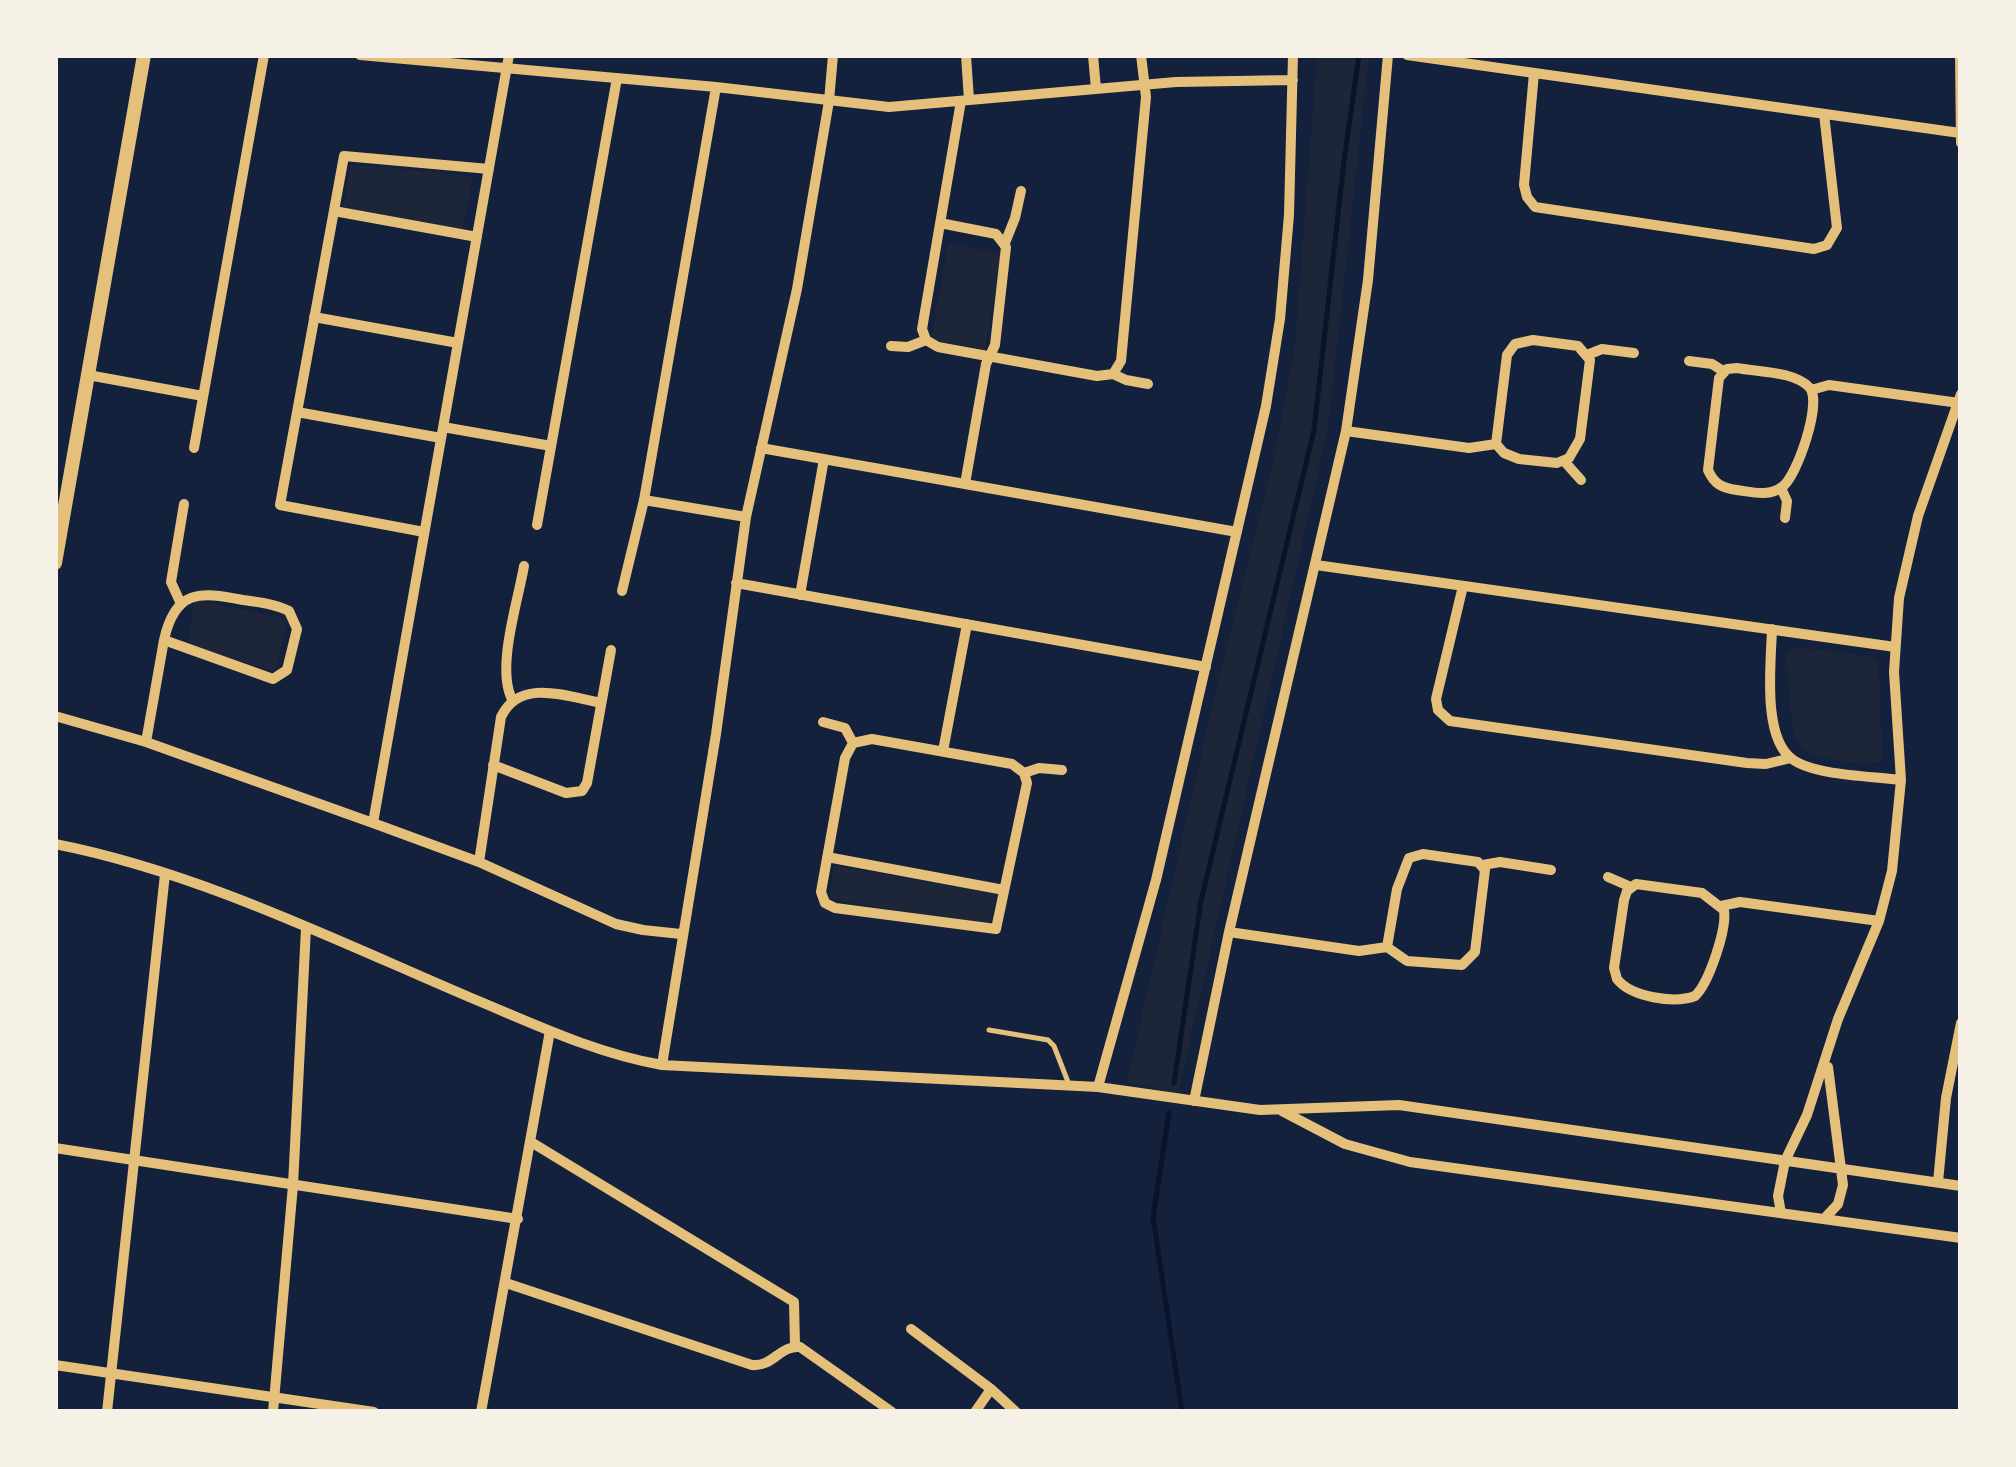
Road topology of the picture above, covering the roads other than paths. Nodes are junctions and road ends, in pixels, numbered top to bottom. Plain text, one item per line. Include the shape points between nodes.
1 (144, 55) edge
2 (264, 55) edge
3 (360, 55) edge
4 (508, 55) edge
5 (833, 55) edge
6 (966, 55) edge
7 (1093, 55) edge
8 (1140, 55) edge
9 (1293, 55) edge
10 (1388, 55) edge
11 (1407, 55) edge
12 (1960, 55) edge
13 (507, 68) junction
14 (1534, 73) junction
15 (617, 78) junction
16 (1293, 80) junction
17 (1144, 85) junction
18 (716, 87) junction
19 (1096, 89) junction
20 (830, 101) junction
21 (965, 101) junction
22 (1824, 114) junction
23 (1960, 138) edge
24 (490, 169) junction
25 (1021, 191) dead end
26 (334, 211) junction
27 (940, 223) junction
28 (477, 237) junction
29 (1005, 243) junction
30 (314, 318) junction
31 (926, 340) junction
32 (458, 343) junction
33 (890, 346) dead end
34 (1634, 353) dead end
35 (1588, 354) junction
36 (990, 356) junction
37 (1689, 361) dead end
38 (1723, 372) junction
39 (1113, 374) junction
40 (88, 375) junction
41 (1148, 384) dead end
42 (1811, 390) junction
43 (203, 396) junction
44 (1960, 399) edge
45 (297, 412) junction
46 (1346, 431) junction
47 (442, 432) junction
48 (1496, 444) junction
49 (551, 446) junction
50 (194, 448) dead end
51 (760, 448) junction
52 (824, 459) junction
53 (1564, 461) junction
54 (1581, 480) dead end
55 (965, 484) junction
56 (1781, 488) junction
57 (644, 500) junction
58 (184, 504) dead end
59 (746, 517) junction
60 (1785, 518) dead end
61 (537, 525) dead end
62 (424, 532) junction
63 (1237, 532) junction
64 (55, 562) edge
65 (1316, 565) junction
66 (524, 566) dead end
67 (736, 584) junction
68 (1463, 586) junction
69 (622, 591) dead end
70 (800, 595) junction
71 (180, 604) junction
72 (966, 624) junction
73 (1772, 630) junction
74 (164, 640) junction
75 (1895, 647) junction
76 (611, 650) dead end
77 (1206, 667) junction
78 (513, 702) junction
79 (601, 703) junction
80 (55, 716) edge
81 (823, 722) dead end
82 (146, 742) junction
83 (854, 743) junction
84 (943, 752) junction
85 (1791, 758) junction
86 (493, 765) junction
87 (1062, 770) dead end
88 (1024, 773) junction
89 (1901, 780) junction
90 (374, 822) junction
91 (55, 844) edge
92 (828, 858) junction
93 (478, 862) junction
94 (1482, 865) junction
95 (1551, 870) dead end
96 (165, 874) junction
97 (1608, 877) dead end
98 (1631, 887) junction
99 (1004, 890) junction
100 (1721, 906) junction
101 (1879, 921) junction
102 (306, 928) junction
103 (1230, 932) junction
104 (682, 934) junction
105 (1386, 947) junction
106 (1961, 1022) edge
107 (990, 1030) dead end
108 (550, 1031) junction
109 (1827, 1056) junction
110 (662, 1065) junction
111 (1956, 1073) edge
112 (1070, 1087) junction
113 (1098, 1087) junction
114 (1194, 1101) junction
115 (1281, 1110) junction
116 (531, 1142) junction
117 (55, 1148) edge
118 (1786, 1160) junction
119 (136, 1161) junction
120 (1843, 1169) junction
121 (1938, 1182) junction
122 (293, 1185) junction
123 (1961, 1186) edge
124 (1781, 1213) junction
125 (518, 1219) junction
126 (1824, 1219) junction
127 (1961, 1238) edge
128 (506, 1283) junction
129 (911, 1329) dead end
130 (795, 1346) junction
131 (55, 1365) edge
132 (112, 1374) junction
133 (991, 1390) junction
134 (275, 1398) junction
135 (107, 1412) edge
136 (273, 1412) edge
137 (374, 1412) edge
138 (481, 1412) edge
139 (892, 1412) edge
140 (975, 1412) edge
141 (1016, 1412) edge

1 - 40 street
2 - 43 street
3 - 13 street
4 - 13 street
5 - 20 street
6 - 21 street
7 - 19 street
8 - 17 street
9 - 16 street
10 - 46 street via 1368,280
11 - 14 street
12 - 23 street
13 - 15 street
13 - 24 street
14 - 22 street
14 - 22 street via 1524,185 1530,203 1547,211 1814,248 1832,241 1837,228
15 - 18 street
15 - 49 street
16 - 17 street
16 - 63 street via 1280,319
17 - 19 street
17 - 39 street via 1121,361
18 - 20 street
18 - 57 street
19 - 21 street
20 - 21 street via 889,107
20 - 51 street
21 - 27 street
22 - 23 street
24 - 26 street via 344,156
24 - 28 street
25 - 29 street
26 - 28 street
26 - 30 street
27 - 29 street via 996,234
27 - 31 street via 922,329
28 - 32 street
29 - 36 street
30 - 32 street
30 - 45 street
31 - 33 street
31 - 36 street
32 - 47 street
34 - 35 street
35 - 48 street via 1572,345 1515,344 1507,355
35 - 53 street via 1578,446
36 - 39 street
36 - 55 street
37 - 38 street
38 - 42 street via 1737,368 1788,377
38 - 56 street via 1710,476 1730,489
39 - 41 street
40 - 43 street
40 - 64 street
42 - 44 street via 1829,385
42 - 56 street via 1814,412 1794,472
43 - 50 street
44 - 75 street via 1909,547
45 - 47 street
45 - 62 street via 280,505
46 - 48 street via 1469,448
46 - 65 street
47 - 49 street
47 - 62 street
48 - 53 street via 1511,457
49 - 61 street
51 - 52 street
51 - 59 street
52 - 55 street
52 - 70 street
53 - 54 street
55 - 63 street
56 - 60 street
57 - 59 street
57 - 69 street
58 - 71 street via 171,582
59 - 67 street
62 - 90 street
63 - 77 street
65 - 68 street
65 - 103 street
66 - 78 street via 506,668
67 - 70 street
67 - 104 street
68 - 73 street
68 - 85 street via 1436,698 1441,715 1456,723 1747,763
70 - 72 street
71 - 74 street
71 - 74 street via 210,594 278,606 293,616 297,629 289,665 267,678
72 - 77 street
72 - 84 street
73 - 75 street
73 - 85 street via 1774,724
74 - 82 street
75 - 89 street
76 - 79 street
77 - 113 street
78 - 79 street via 534,692
78 - 86 street via 501,717
79 - 86 street via 587,782 578,793
80 - 82 street
81 - 83 street via 845,728
82 - 90 street
83 - 84 street via 872,738
83 - 92 street via 845,758
84 - 88 street via 1012,764
85 - 89 street
86 - 93 street
87 - 88 street
88 - 99 street
89 - 101 street via 1896,846
90 - 93 street
91 - 96 street
92 - 99 street
92 - 99 street via 821,892 834,908 996,929
93 - 104 street via 616,924
94 - 95 street
94 - 105 street via 1413,856 1397,889
94 - 105 street via 1476,946 1467,962 1408,960
96 - 102 street
96 - 119 street
97 - 98 street
98 - 100 street via 1694,891
98 - 100 street via 1614,968 1620,984 1633,992 1684,999 1699,993 1725,920
100 - 101 street via 1747,902
101 - 109 street
102 - 108 street
102 - 122 street
103 - 105 street via 1358,951
103 - 114 street
104 - 110 street
106 - 111 street
107 - 112 lane via 1048,1040
108 - 110 street
108 - 116 street
109 - 118 street
109 - 120 street
110 - 112 street
111 - 121 street
112 - 113 street
113 - 114 street
114 - 115 street
115 - 118 street via 1399,1105
115 - 124 street via 1326,1136 1384,1156
116 - 125 street
116 - 130 street via 794,1302
117 - 119 street
118 - 120 street
118 - 124 street
119 - 122 street
119 - 132 street
120 - 121 street
120 - 126 street via 1838,1204
121 - 123 street
122 - 125 street
122 - 134 street
124 - 126 street
125 - 128 street
126 - 127 street
128 - 130 street via 752,1365 767,1364
128 - 138 street
129 - 133 street
130 - 139 street
131 - 132 street
132 - 134 street
132 - 135 street
133 - 140 street
133 - 141 street
134 - 136 street
134 - 137 street

